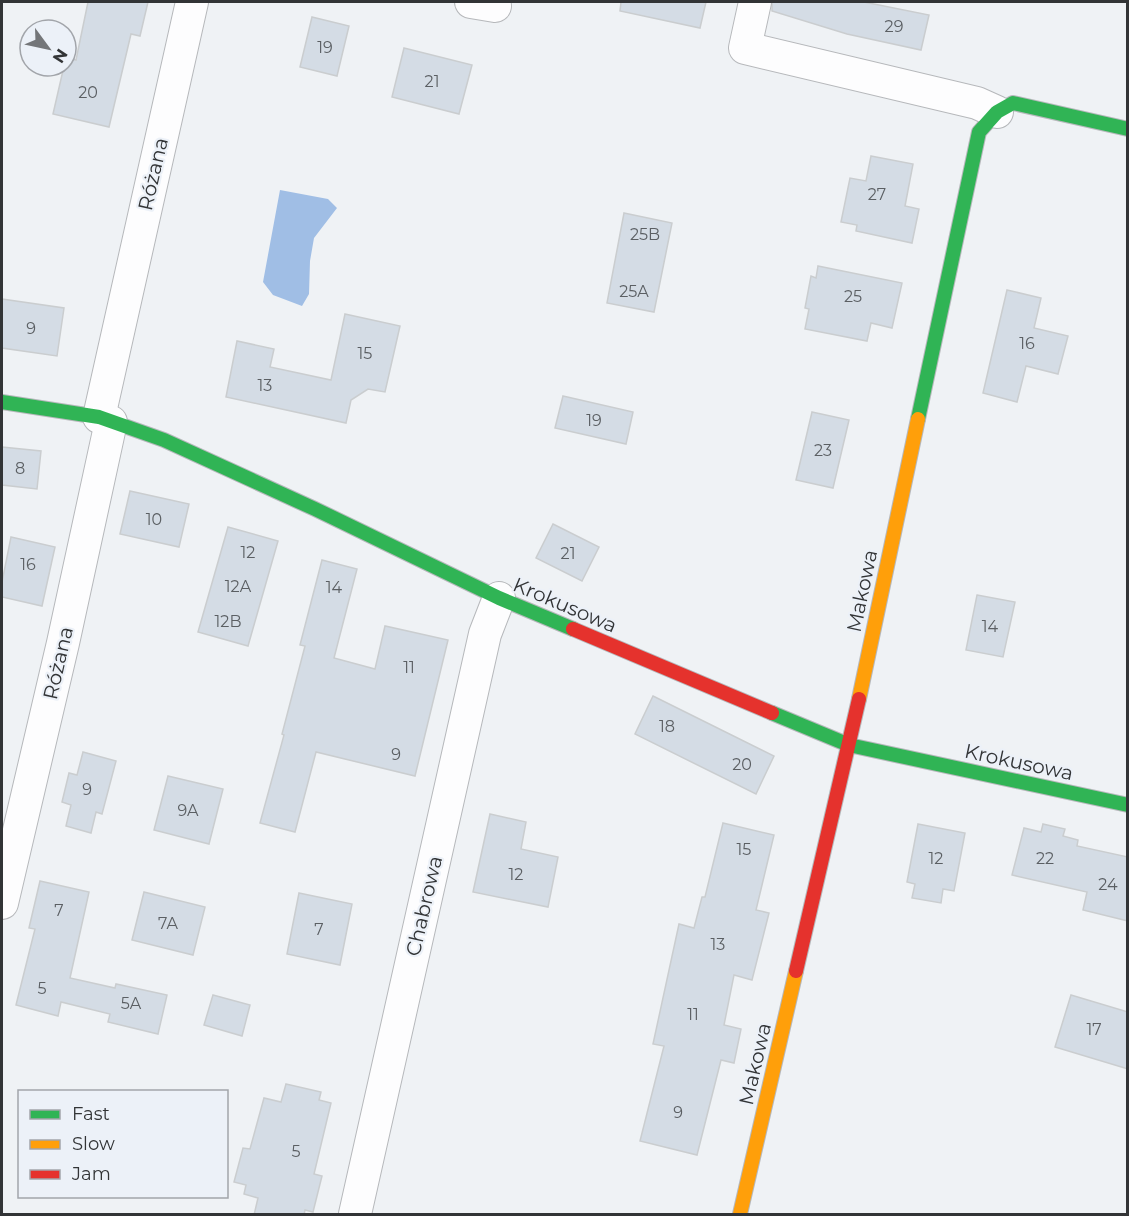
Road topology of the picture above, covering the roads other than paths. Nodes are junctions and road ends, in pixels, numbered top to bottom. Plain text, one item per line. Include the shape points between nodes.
1 (192, 2) edge
2 (755, 2) edge
3 (997, 112) junction
4 (1128, 129) edge
5 (2, 402) edge
6 (105, 420) junction
7 (499, 598) junction
8 (849, 745) junction
9 (1128, 805) edge
10 (2, 903) edge
11 (355, 1215) edge
12 (740, 1215) edge

1 - 6 street, Różana
2 - 3 street via 745,48 977,103
3 - 4 street via 1013,103
3 - 8 street, Makowa via 979,132
5 - 6 street, Krokusowa
6 - 7 street, Krokusowa via 164,440
6 - 10 street, Różana via 63,643
7 - 8 street, Krokusowa
7 - 11 street, Chabrowa via 485,634
8 - 9 street, Krokusowa
8 - 12 street, Makowa

